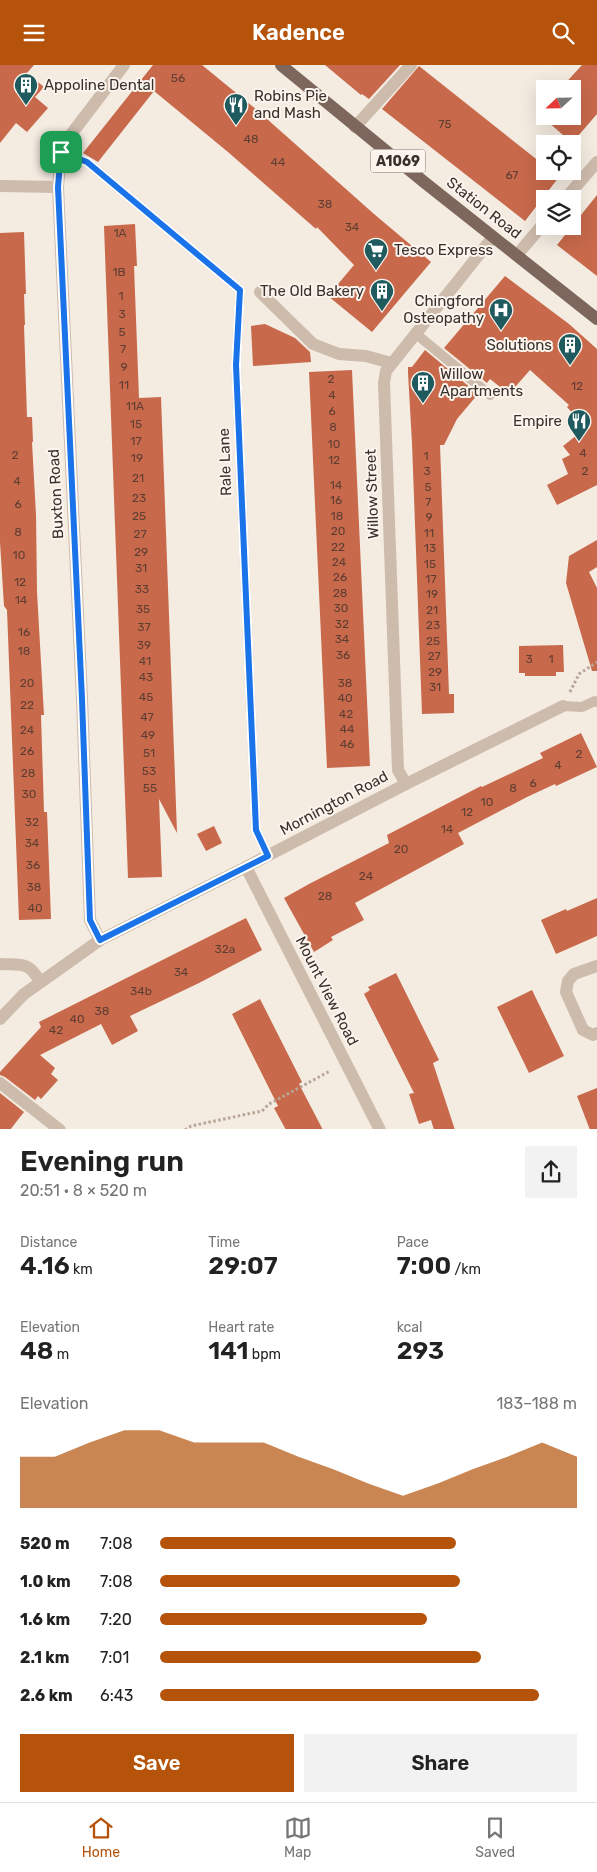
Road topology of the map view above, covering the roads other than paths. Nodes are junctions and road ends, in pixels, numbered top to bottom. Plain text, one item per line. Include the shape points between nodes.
1 (124, 65) edge
2 (281, 65) edge
3 (411, 65) edge
4 (355, 127) junction
5 (61, 152) junction
6 (597, 162) edge
7 (0, 186) edge
8 (58, 187) junction
9 (573, 190) edge
10 (536, 233) edge
11 (493, 237) junction
12 (517, 255) junction
13 (260, 292) dead end
14 (597, 319) edge
15 (415, 333) junction
16 (391, 363) junction
17 (490, 395) dead end
18 (597, 702) edge
19 (563, 706) joint
20 (406, 784) junction
21 (268, 856) junction
22 (246, 867) junction
23 (100, 940) junction
24 (0, 964) edge
25 (597, 966) edge
26 (40, 982) junction
27 (0, 1019) edge
28 (597, 1033) edge
29 (0, 1083) edge
30 (60, 1129) edge
31 (380, 1129) edge

1 - 5 street, Buxton Road via 68,137
2 - 4 main road, Station Road / A1069
3 - 4 street
4 - 11 main road, Station Road / A1069
5 - 8 street, Buxton Road
5 - 21 lane, Rale Lane via 87,162 240,290 236,365 256,830
6 - 9 street
7 - 8 street
8 - 23 street, Buxton Road via 90,920
10 - 12 street
11 - 12 main road, Station Road / A1069
11 - 15 street, Willow Street
12 - 14 main road, Station Road / A1069
13 - 16 street via 313,344 338,353
15 - 16 street, Willow Street
15 - 17 lane
16 - 20 street, Willow Street via 384,383 397,760 398,770
18 - 19 lane via 582,707
19 - 20 street, Mornington Road
20 - 21 street, Mornington Road
21 - 22 street, Mornington Road
22 - 23 street, Mornington Road
22 - 31 street, Mount View Road
23 - 26 street, Mornington Road
24 - 26 street via 26,965
25 - 28 street via 574,974 568,981 566,992 583,1029 593,1035
26 - 27 street, Mornington Road
29 - 30 street

